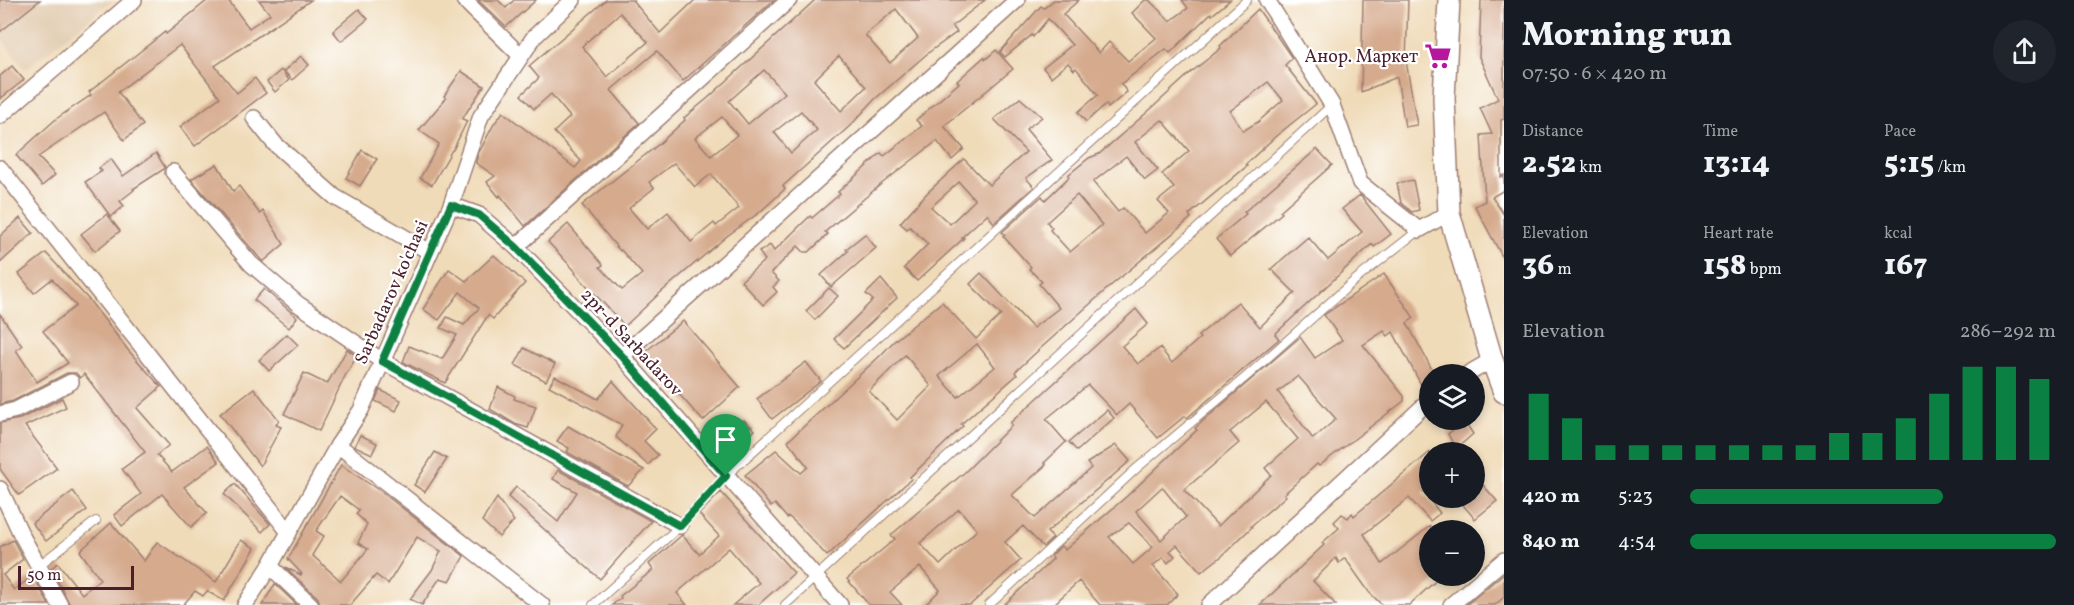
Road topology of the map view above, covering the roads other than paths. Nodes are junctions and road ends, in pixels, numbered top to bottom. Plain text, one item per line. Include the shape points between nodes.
1 (134, 0) edge
2 (464, 0) edge
3 (573, 0) edge
4 (789, 0) edge
5 (1017, 0) edge
6 (1247, 0) edge
7 (1267, 0) edge
8 (1449, 0) edge
9 (521, 56) junction
10 (1332, 105) junction
11 (0, 116) edge
12 (254, 118) dead end
13 (0, 168) edge
14 (173, 171) dead end
15 (451, 205) junction
16 (1449, 213) junction
17 (1419, 230) junction
18 (516, 247) junction
19 (430, 252) junction
20 (622, 356) junction
21 (1492, 360) junction
22 (382, 361) junction
23 (1485, 364) edge
24 (71, 382) dead end
25 (1504, 392) edge
26 (1419, 410) edge
27 (0, 414) edge
28 (338, 445) junction
29 (726, 476) junction
30 (0, 489) edge
31 (96, 521) dead end
32 (680, 526) junction
33 (289, 532) junction
34 (1504, 560) edge
35 (38, 566) junction
36 (270, 566) junction
37 (815, 578) junction
38 (60, 605) edge
39 (245, 605) edge
40 (311, 605) edge
41 (542, 605) edge
42 (593, 605) edge
43 (785, 605) edge
44 (840, 605) edge
45 (989, 605) edge
46 (1209, 605) edge
47 (1451, 605) edge

1 - 11 street
2 - 9 street
3 - 9 street, Sarbadarov ko'chasi via 534,37
4 - 18 street
5 - 20 street
6 - 29 lane
7 - 10 street
8 - 16 main road via 1444,98
9 - 15 street, Sarbadarov ko'chasi via 481,116
10 - 17 street via 1360,183
10 - 37 lane
12 - 19 street via 275,144 335,197
13 - 33 street
14 - 22 street via 251,264 298,304
15 - 18 street, 2pr-d Sarbadarov via 479,215
15 - 19 street, Sarbadarov ko'chasi
16 - 17 street
16 - 21 main road
17 - 45 lane via 1137,468
18 - 20 street, 2pr-d Sarbadarov
19 - 22 street, Sarbadarov ko'chasi
20 - 29 street, 2pr-d Sarbadarov
21 - 23 street
21 - 25 main road
22 - 28 street, Sarbadarov ko'chasi via 361,410
22 - 32 street
24 - 27 street
26 - 46 street
28 - 33 street, Sarbadarov ko'chasi
28 - 41 street
29 - 32 lane
29 - 37 street, 2pr-d Sarbadarov
30 - 35 street
31 - 35 lane
32 - 42 lane
33 - 36 street, Sarbadarov ko'chasi
34 - 47 street
35 - 38 street
36 - 39 street, Sarbadarov ko'chasi
36 - 40 street
37 - 43 lane
37 - 44 street, 2pr-d Sarbadarov

